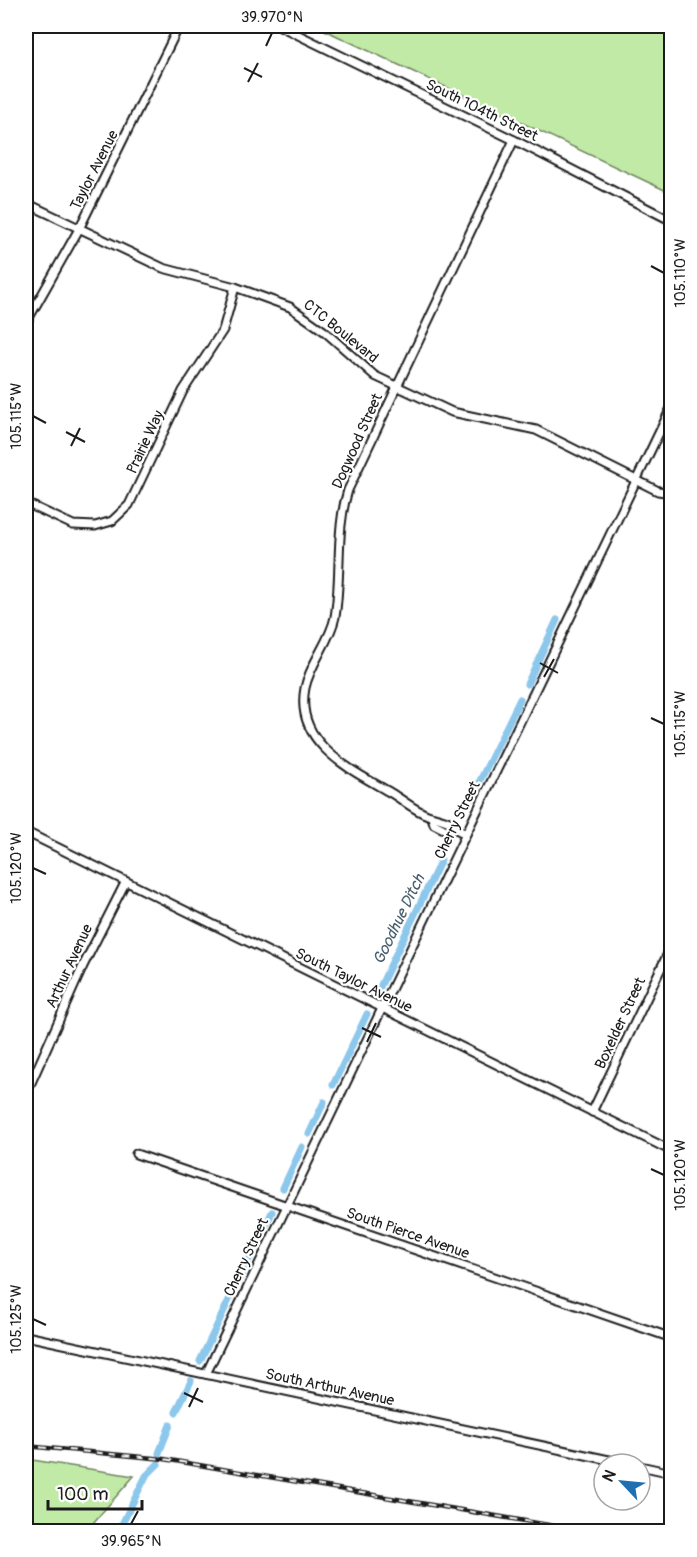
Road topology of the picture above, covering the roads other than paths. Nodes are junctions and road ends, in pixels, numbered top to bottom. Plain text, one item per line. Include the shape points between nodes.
1 (179, 26) edge
2 (280, 26) edge
3 (514, 140) junction
4 (26, 203) edge
5 (672, 221) edge
6 (79, 229) junction
7 (235, 287) junction
8 (26, 323) edge
9 (397, 385) junction
10 (672, 406) edge
11 (636, 480) junction
12 (672, 494) edge
13 (26, 502) edge
14 (26, 832) edge
15 (466, 834) junction
16 (125, 883) junction
17 (672, 945) edge
18 (381, 1009) junction
19 (26, 1094) edge
20 (592, 1112) junction
21 (672, 1151) edge
22 (136, 1154) dead end
23 (286, 1206) junction
24 (26, 1336) edge
25 (672, 1338) edge
26 (206, 1374) junction
27 (592, 1456) edge
28 (652, 1469) edge
29 (672, 1473) edge

1 - 6 street, Taylor Avenue
2 - 3 street, South 104th Street
3 - 5 street, South 104th Street
3 - 9 street, Dogwood Street
4 - 6 street, CTC Boulevard
6 - 7 street, CTC Boulevard via 163,268
6 - 8 street, Taylor Avenue
7 - 9 street, CTC Boulevard via 296,310 368,371
7 - 13 street, Prairie Way via 223,330 183,391 129,505 112,520 95,526 73,525
9 - 11 street, CTC Boulevard via 453,412 536,430
9 - 15 street, Dogwood Street via 346,496 341,514 336,610 305,689 305,711 311,732 336,760 432,817 434,824
10 - 11 street, Cherry Street
11 - 12 street, CTC Boulevard
11 - 15 street, Cherry Street
14 - 16 street, South Taylor Avenue
15 - 18 street, Cherry Street
16 - 18 street, South Taylor Avenue
16 - 19 street, Arthur Avenue via 82,966
17 - 20 street, Boxelder Street
18 - 20 street, South Taylor Avenue
18 - 23 street, Cherry Street
20 - 21 street, South Taylor Avenue
22 - 23 street, South Pierce Avenue
23 - 25 street, South Pierce Avenue
23 - 26 street, Cherry Street
24 - 26 street, South Arthur Avenue
26 - 27 street, South Arthur Avenue
28 - 29 street

